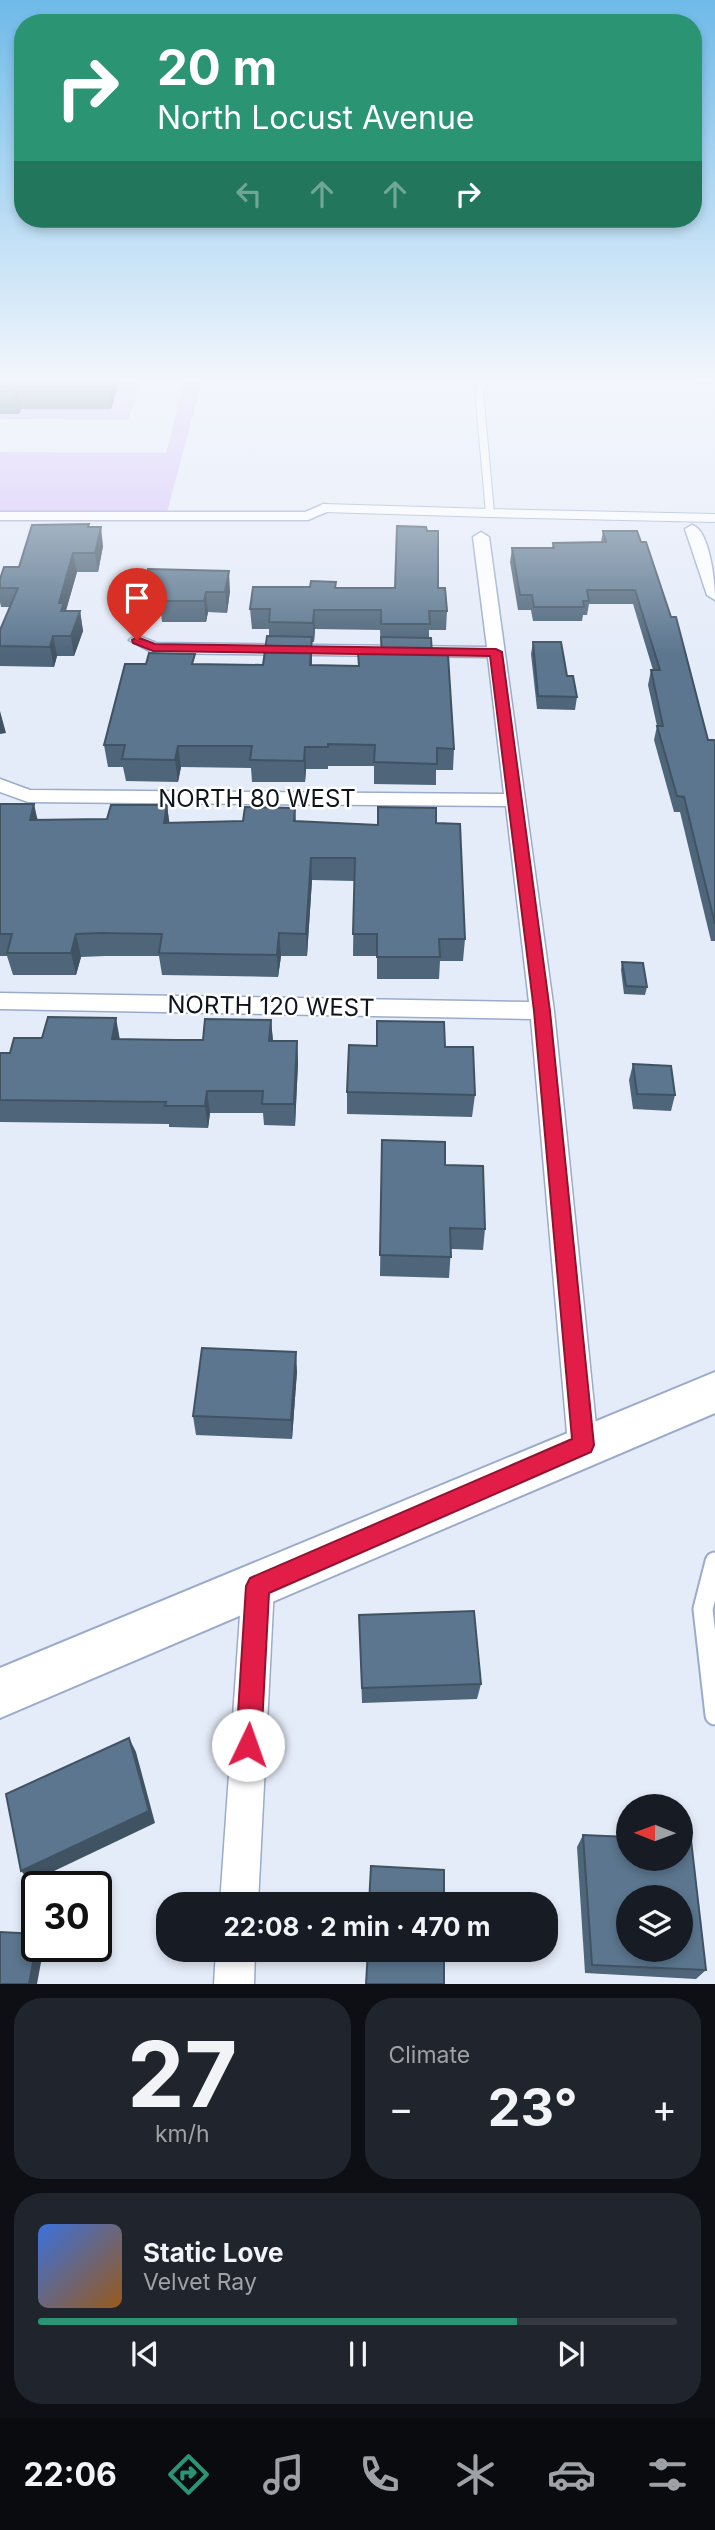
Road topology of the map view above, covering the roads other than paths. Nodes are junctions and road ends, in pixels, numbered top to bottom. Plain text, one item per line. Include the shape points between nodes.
1 (486, 470) edge
2 (324, 508) joint
3 (490, 513) junction
4 (0, 516) edge
5 (715, 518) edge
6 (692, 529) dead end
7 (481, 537) dead end
8 (715, 595) edge
9 (137, 640) dead end
10 (496, 652) junction
11 (0, 785) edge
12 (516, 800) junction
13 (0, 1001) edge
14 (542, 1011) junction
15 (715, 1392) edge
16 (583, 1445) junction
17 (715, 1562) edge
18 (258, 1586) junction
19 (0, 1693) edge
20 (715, 1715) edge
21 (240, 1892) edge
22 (235, 1962) edge
23 (234, 1984) edge

1 - 3 lane
2 - 3 lane
2 - 4 street via 308,516
3 - 5 lane
6 - 8 street
7 - 10 street
9 - 10 street via 153,648
10 - 12 street
11 - 12 street, NORTH 80 WEST via 28,796
12 - 14 street
13 - 14 street, NORTH 120 WEST
14 - 16 street
15 - 16 street
16 - 18 street
17 - 20 lane via 703,1609
18 - 19 street
18 - 21 street
22 - 23 street

